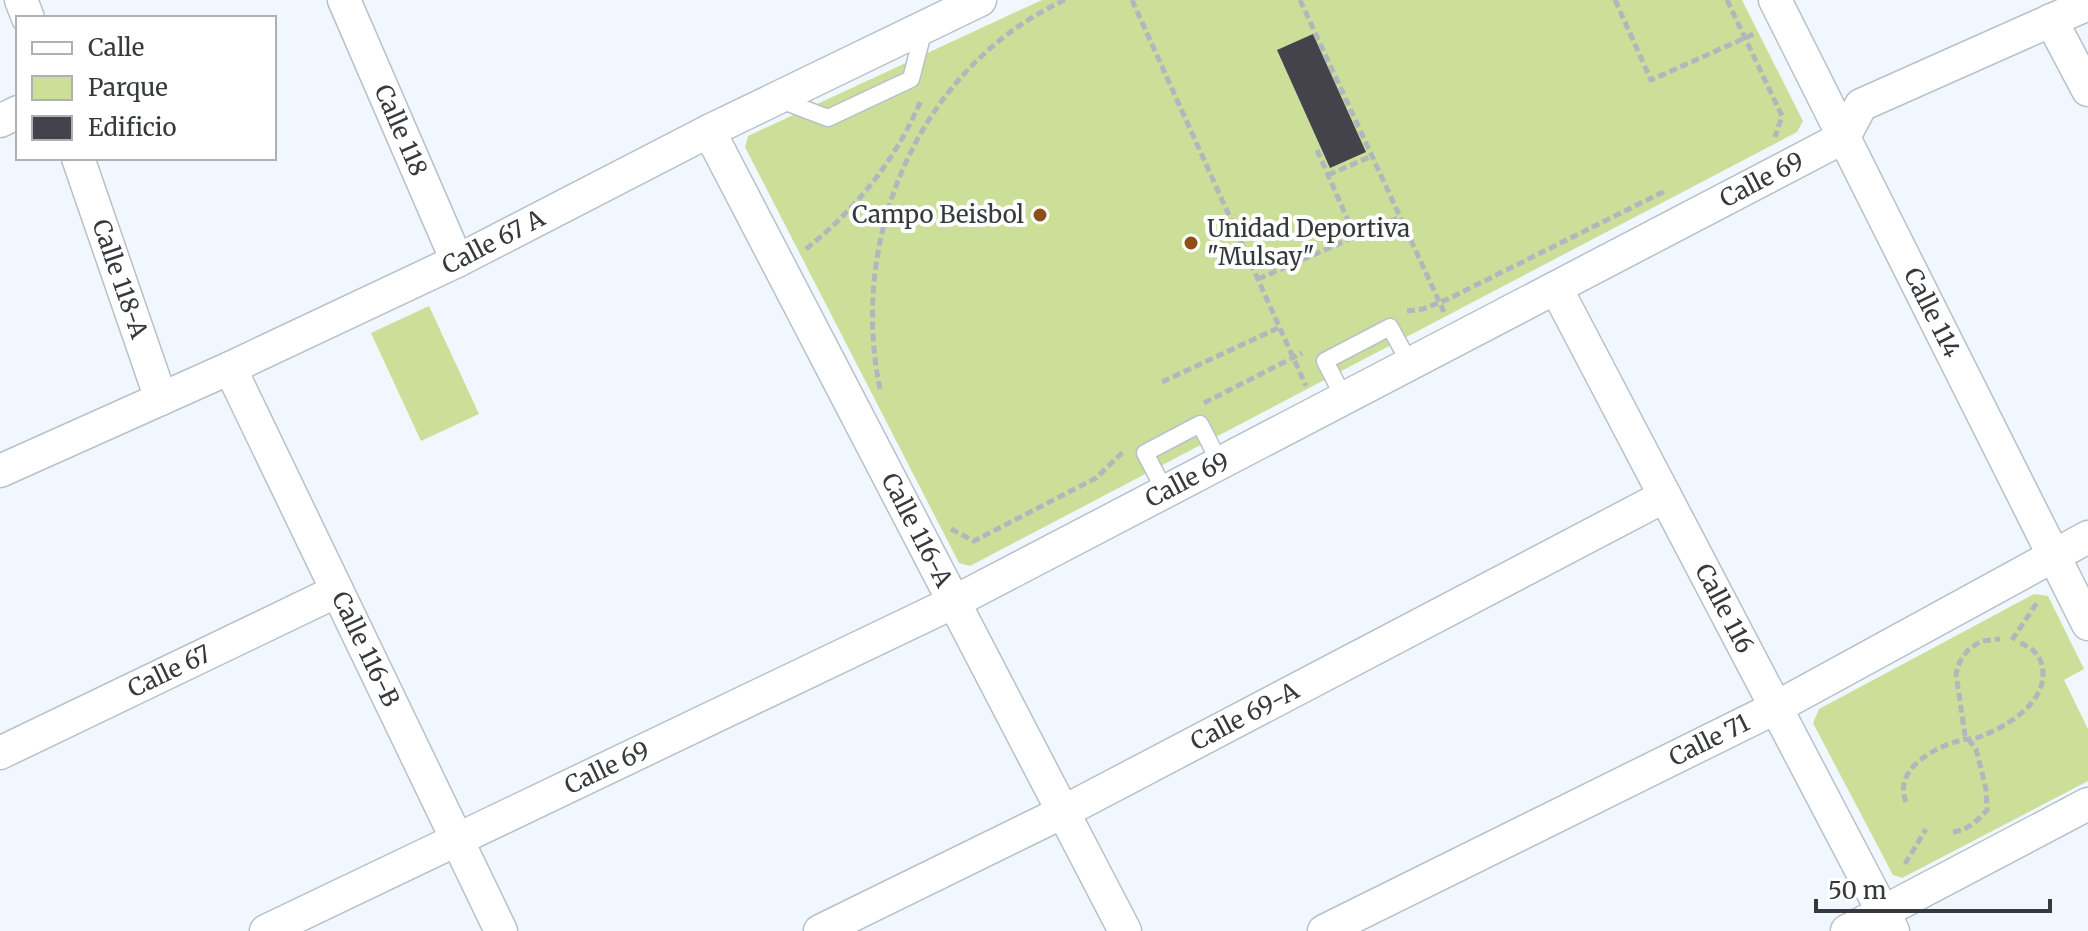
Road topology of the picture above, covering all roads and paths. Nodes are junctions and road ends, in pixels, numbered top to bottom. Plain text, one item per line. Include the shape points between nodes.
1 (344, 0) edge
2 (980, 0) edge
3 (1065, 0) edge
4 (1132, 0) edge
5 (1300, 0) edge
6 (1615, 0) edge
7 (1727, 0) edge
8 (1775, 0) edge
9 (2088, 4) edge
10 (2051, 20) junction
11 (1763, 30) dead end
12 (1745, 38) junction
13 (925, 88) dead end
14 (2088, 90) edge
15 (709, 131) junction
16 (1844, 137) junction
17 (1761, 144) dead end
18 (1317, 150) dead end
19 (1372, 156) junction
20 (79, 160) edge
21 (1328, 175) junction
22 (1676, 186) dead end
23 (1400, 217) junction
24 (1355, 236) junction
25 (796, 255) dead end
26 (457, 261) junction
27 (1258, 279) junction
28 (1556, 288) junction
29 (1439, 302) junction
30 (1396, 312) dead end
31 (1448, 320) dead end
32 (1280, 327) junction
33 (1306, 351) dead end
34 (1293, 358) junction
35 (1410, 364) junction
36 (230, 368) junction
37 (1162, 382) dead end
38 (1309, 393) dead end
39 (1344, 398) junction
40 (161, 399) junction
41 (885, 401) dead end
42 (1196, 407) dead end
43 (1130, 445) dead end
44 (1220, 463) junction
45 (0, 471) edge
46 (1165, 491) junction
47 (1665, 496) junction
48 (946, 527) dead end
49 (2088, 537) edge
50 (2053, 556) junction
51 (337, 591) junction
52 (2044, 592) dead end
53 (954, 602) junction
54 (2088, 624) edge
55 (2000, 639) dead end
56 (1775, 708) junction
57 (1969, 739) junction
58 (0, 753) edge
59 (1906, 802) dead end
60 (2088, 804) edge
61 (1063, 812) junction
62 (1926, 829) dead end
63 (1953, 832) dead end
64 (457, 840) junction
65 (1902, 869) dead end
66 (1888, 922) edge
67 (266, 931) edge
68 (501, 931) edge
69 (820, 931) edge
70 (1125, 931) edge
71 (1324, 931) edge
72 (1847, 931) edge

1 - 26 street, Calle 118
2 - 15 street, Calle 67 A
3 - 41 path via 1020,22 978,58 907,157 888,211 876,275 873,342
4 - 27 path
5 - 19 path
6 - 12 path via 1651,80
7 - 12 path
8 - 16 street, Calle 114
9 - 10 street
10 - 14 street
10 - 16 street via 1861,105
11 - 12 path
12 - 17 path via 1782,116 1775,137
13 - 25 path via 885,166 863,196
15 - 26 street, Calle 67 A
15 - 53 street, Calle 116-A
16 - 28 street, Calle 69
16 - 50 street, Calle 114
18 - 21 path
19 - 21 path
19 - 23 path
20 - 40 street, Calle 118-A
21 - 24 path
22 - 29 path
23 - 24 path
23 - 29 path
24 - 27 path
26 - 36 street, Calle 67 A
27 - 32 path
28 - 35 street, Calle 69
28 - 47 street, Calle 116
29 - 30 path
29 - 31 path
32 - 34 path
32 - 37 path
33 - 34 path
34 - 38 path
34 - 42 path
35 - 39 street, Calle 69
35 - 39 lane via 1390,327 1325,361
36 - 40 street, Calle 67 A
36 - 51 street, Calle 116-B
39 - 44 street, Calle 69
40 - 45 street, Calle 67 A
43 - 48 path via 1096,478 974,541
44 - 46 street, Calle 69
44 - 46 lane via 1200,424 1145,453
46 - 53 street, Calle 69
47 - 56 street, Calle 116
47 - 61 street, Calle 69-A
49 - 50 street, Calle 71
50 - 54 street, Calle 114
50 - 56 street, Calle 71
51 - 58 street, Calle 67
51 - 64 street, Calle 116-B
52 - 57 path via 2015,641 2033,648 2040,659 2042,682 2035,698 2019,717
53 - 61 street, Calle 116-A
53 - 64 street, Calle 69
55 - 57 path via 1981,641 1960,661 1956,681
56 - 66 street, Calle 116
56 - 71 street, Calle 71
57 - 59 path via 1942,748 1906,773
57 - 63 path via 1976,749 1987,810 1976,822
60 - 66 street
61 - 69 street, Calle 69-A
61 - 70 street, Calle 116-A
62 - 65 path
64 - 67 street, Calle 69
64 - 68 street, Calle 116-B
66 - 72 street

